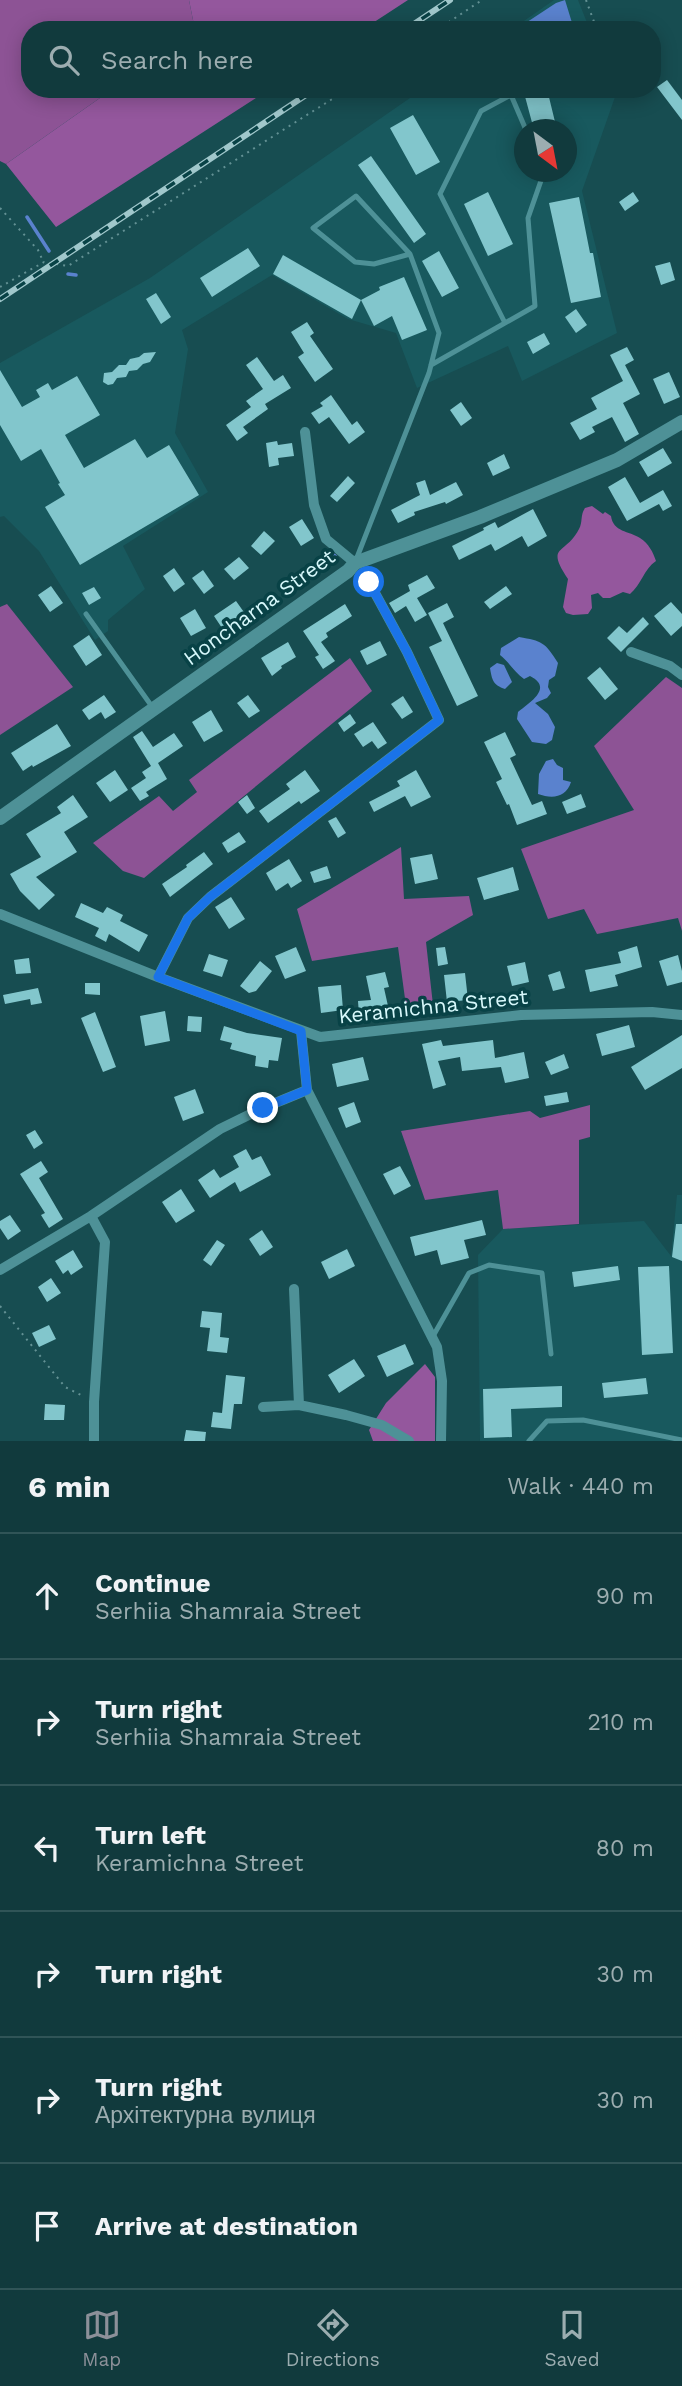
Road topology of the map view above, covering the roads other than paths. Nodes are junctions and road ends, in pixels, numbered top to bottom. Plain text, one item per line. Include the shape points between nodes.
1 (505, 98) edge
2 (512, 98) edge
3 (521, 119) edge
4 (541, 182) edge
5 (410, 254) junction
6 (505, 323) junction
7 (431, 365) junction
8 (682, 422) edge
9 (305, 432) dead end
10 (355, 562) junction
11 (369, 582) dead end
12 (86, 614) dead end
13 (631, 652) dead end
14 (682, 675) edge
15 (153, 708) junction
16 (0, 818) edge
17 (0, 914) edge
18 (158, 977) junction
19 (682, 1015) edge
20 (301, 1031) junction
21 (307, 1090) junction
22 (91, 1216) junction
23 (0, 1270) edge
24 (294, 1289) dead end
25 (432, 1338) junction
26 (551, 1354) dead end
27 (299, 1405) junction
28 (263, 1407) dead end
29 (682, 1440) edge
30 (94, 1441) edge
31 (409, 1441) edge
32 (441, 1441) edge
33 (528, 1441) edge

1 - 6 lane via 481,111 440,194
2 - 3 lane
4 - 6 lane via 528,218 535,306
5 - 5 lane via 356,196 313,228 355,262 374,264
5 - 7 lane via 439,333
6 - 7 lane
7 - 10 lane
8 - 10 street, Honcharna Street via 617,460
9 - 10 street via 314,505 326,539
10 - 15 street, Honcharna Street
11 - 18 street via 439,720 210,897 188,918
12 - 15 lane
13 - 14 street
15 - 16 street, Honcharna Street
17 - 18 street, Keramichna Street
18 - 20 street, Keramichna Street
19 - 20 street, Keramichna Street via 521,1015 320,1037
20 - 21 street
21 - 22 street via 220,1129
21 - 25 street
22 - 23 street
22 - 30 street via 106,1242
24 - 27 street
25 - 26 lane via 469,1273 489,1265 542,1273
25 - 32 street via 442,1381
27 - 28 street
27 - 31 street via 382,1425
29 - 33 lane via 583,1420 547,1421

